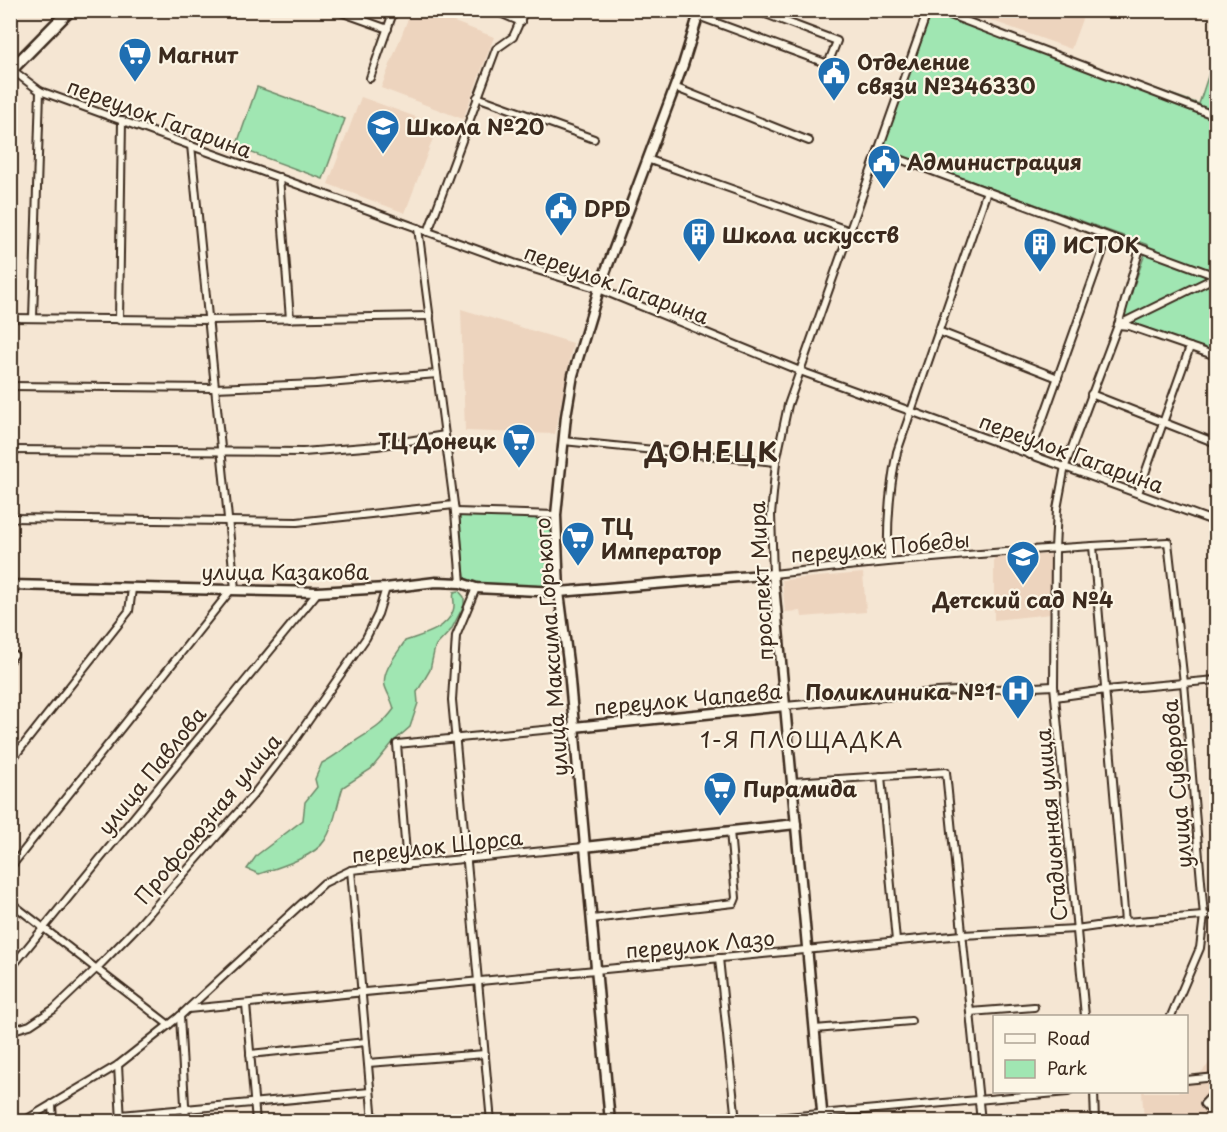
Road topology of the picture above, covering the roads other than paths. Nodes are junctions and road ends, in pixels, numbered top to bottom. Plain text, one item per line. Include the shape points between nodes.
1 (70, 10) edge
2 (335, 10) edge
3 (394, 10) edge
4 (494, 10) edge
5 (525, 10) edge
6 (684, 10) edge
7 (755, 10) edge
8 (928, 10) edge
9 (936, 10) edge
10 (699, 13) edge
11 (521, 22) junction
12 (388, 29) junction
13 (11, 69) edge
14 (370, 78) dead end
15 (674, 87) junction
16 (40, 91) junction
17 (477, 97) junction
18 (1216, 116) edge
19 (122, 120) junction
20 (594, 139) dead end
21 (809, 141) dead end
22 (191, 145) junction
23 (878, 151) junction
24 (647, 159) junction
25 (279, 177) junction
26 (987, 192) junction
27 (418, 228) junction
28 (850, 231) junction
29 (428, 232) junction
30 (1108, 237) junction
31 (1140, 248) junction
32 (1216, 276) edge
33 (599, 289) junction
34 (430, 316) junction
35 (10, 318) edge
36 (33, 318) junction
37 (290, 319) junction
38 (119, 320) junction
39 (208, 320) junction
40 (1118, 325) junction
41 (938, 331) junction
42 (1190, 347) junction
43 (1216, 356) edge
44 (800, 370) junction
45 (437, 374) junction
46 (1058, 378) junction
47 (10, 386) edge
48 (215, 388) junction
49 (1091, 394) junction
50 (910, 411) junction
51 (1163, 422) junction
52 (445, 435) junction
53 (563, 441) junction
54 (1216, 443) edge
55 (10, 450) edge
56 (222, 453) junction
57 (1030, 455) junction
58 (776, 462) junction
59 (1065, 466) junction
60 (1138, 493) junction
61 (455, 508) junction
62 (556, 515) junction
63 (10, 518) edge
64 (229, 521) junction
65 (1216, 522) edge
66 (1168, 542) joint
67 (1093, 546) junction
68 (1054, 549) junction
69 (888, 561) junction
70 (773, 574) junction
71 (461, 583) junction
72 (10, 585) edge
73 (386, 588) junction
74 (477, 588) junction
75 (132, 589) junction
76 (233, 589) junction
77 (318, 592) junction
78 (559, 592) junction
79 (1216, 680) edge
80 (1184, 683) junction
81 (1054, 686) junction
82 (1106, 690) junction
83 (1055, 697) junction
84 (785, 706) junction
85 (574, 727) junction
86 (456, 739) junction
87 (10, 762) edge
88 (881, 776) junction
89 (792, 782) junction
90 (796, 824) junction
91 (730, 831) junction
92 (584, 847) junction
93 (467, 859) junction
94 (407, 865) junction
95 (10, 868) edge
96 (351, 870) junction
97 (10, 902) edge
98 (1216, 915) edge
99 (1204, 916) junction
100 (591, 919) junction
101 (1125, 922) junction
102 (44, 928) junction
103 (1076, 929) junction
104 (962, 934) junction
105 (896, 941) junction
106 (807, 950) junction
107 (719, 958) junction
108 (10, 969) edge
109 (97, 969) junction
110 (596, 969) junction
111 (478, 981) junction
112 (362, 993) junction
113 (246, 1004) junction
114 (1034, 1007) dead end
115 (188, 1009) junction
116 (970, 1012) junction
117 (1085, 1015) edge
118 (1172, 1015) edge
119 (180, 1016) junction
120 (911, 1021) dead end
121 (169, 1025) junction
122 (814, 1029) junction
123 (10, 1031) edge
124 (366, 1042) junction
125 (250, 1054) junction
126 (485, 1054) junction
127 (368, 1062) junction
128 (118, 1065) junction
129 (1216, 1077) edge
130 (1188, 1080) edge
131 (1216, 1091) edge
132 (370, 1092) junction
133 (1055, 1093) edge
134 (1094, 1093) edge
135 (978, 1099) junction
136 (254, 1103) junction
137 (52, 1104) junction
138 (185, 1109) junction
139 (1216, 1116) edge
140 (823, 1117) edge
141 (121, 1118) edge
142 (736, 1121) edge
143 (22, 1122) edge
144 (53, 1122) edge
145 (186, 1122) edge
146 (256, 1122) edge
147 (373, 1122) edge
148 (491, 1122) edge
149 (610, 1122) edge
150 (730, 1122) edge
151 (981, 1122) edge
152 (1095, 1122) edge

1 - 13 highway
2 - 12 street
3 - 12 street
4 - 11 street
5 - 11 street
6 - 10 main road
7 - 10 street via 837,41 828,64
8 - 23 street, проспект Мира
9 - 18 street
10 - 15 main road, улица Максима Горького
11 - 17 street via 513,37 496,49
12 - 14 street
13 - 16 street, переулок Гагарина
15 - 21 street
15 - 24 main road, улица Максима Горького
16 - 19 street, переулок Гагарина
16 - 36 street
17 - 20 street
17 - 29 street
19 - 22 street, переулок Гагарина
19 - 38 street
22 - 25 street, переулок Гагарина
22 - 39 street
23 - 26 street
23 - 28 street, проспект Мира
24 - 28 street
24 - 33 main road, улица Максима Горького
25 - 27 street, переулок Гагарина
25 - 37 street
26 - 30 street
26 - 41 street
27 - 29 street, переулок Гагарина
27 - 34 street
28 - 44 street, проспект Мира
29 - 33 street, переулок Гагарина
30 - 31 street
30 - 46 street
31 - 32 street
31 - 40 street, Стадионная улица
32 - 40 street
33 - 44 street, переулок Гагарина
33 - 53 main road, улица Максима Горького via 573,375
34 - 37 street
34 - 45 street
35 - 36 street
36 - 38 street
37 - 39 street
38 - 39 street
39 - 48 street
40 - 42 street
40 - 49 street, Стадионная улица
41 - 46 street
41 - 50 street
42 - 43 street
42 - 51 street
44 - 50 street, переулок Гагарина
44 - 58 street, проспект Мира
45 - 48 street
45 - 52 street
46 - 57 street
47 - 48 street
48 - 56 street
49 - 51 street
49 - 59 street, Стадионная улица
50 - 57 street, переулок Гагарина
50 - 69 street via 890,484
51 - 54 street
51 - 60 street
52 - 56 street via 303,452
52 - 61 street
53 - 58 street
53 - 62 main road, улица Максима Горького
55 - 56 street
56 - 64 street
57 - 59 street, переулок Гагарина
58 - 70 street, проспект Мира via 771,515
59 - 60 street, переулок Гагарина
59 - 68 street, Стадионная улица
60 - 65 street, переулок Гагарина
61 - 62 street
61 - 64 street via 297,522
61 - 71 street
62 - 78 main road, улица Максима Горького
63 - 64 street
64 - 76 street
66 - 67 street, переулок Победы
66 - 80 street, улица Суворова
67 - 68 street, переулок Победы
67 - 82 street
68 - 69 street, переулок Победы
68 - 81 street, Стадионная улица
69 - 70 street, переулок Победы
70 - 78 main road, переулок Победы
70 - 84 main road, проспект Мира
71 - 73 main road, улица Казакова
71 - 74 main road, улица Казакова
72 - 75 main road, улица Казакова
73 - 77 main road, улица Казакова
73 - 109 street, Профсоюзная улица via 366,638 290,747 254,794
74 - 78 main road, улица Казакова
74 - 86 street via 456,636 452,700
75 - 76 main road, улица Казакова
75 - 87 street via 129,611
76 - 77 main road, улица Казакова
76 - 95 street
77 - 102 street, улица Павлова
78 - 85 main road, улица Максима Горького
79 - 80 street
80 - 82 street
80 - 99 street, улица Суворова
81 - 83 street, Стадионная улица
81 - 84 street, переулок Чапаева
82 - 83 street
82 - 101 street
83 - 103 street, Стадионная улица
84 - 85 main road, переулок Чапаева
84 - 89 main road, проспект Мира
85 - 86 street, переулок Чапаева
85 - 92 main road, улица Максима Горького
86 - 93 street
86 - 94 street, переулок Чапаева via 398,744
88 - 89 street
88 - 104 street via 946,772
88 - 105 street
89 - 90 main road, проспект Мира
90 - 91 main road, переулок Щорса
90 - 106 main road, проспект Мира
91 - 92 main road, переулок Щорса
91 - 100 street via 734,903
92 - 93 street, переулок Щорса
92 - 100 main road, улица Максима Горького
93 - 94 street, переулок Щорса
93 - 111 street
94 - 96 street, переулок Щорса
96 - 112 street
96 - 115 street, переулок Щорса via 324,884
97 - 102 street
98 - 99 street, переулок Лазо
99 - 101 street, переулок Лазо
99 - 118 street, улица Суворова via 1200,948
100 - 110 main road, улица Максима Горького
101 - 103 street, переулок Лазо
102 - 108 street, улица Павлова
102 - 109 street
103 - 104 street, переулок Лазо
103 - 117 street, Стадионная улица
104 - 105 street, переулок Лазо
104 - 116 street
105 - 106 street, переулок Лазо
106 - 107 street, переулок Лазо
106 - 122 main road, проспект Мира
107 - 110 street, переулок Лазо
107 - 142 street
109 - 121 street
109 - 123 street, Профсоюзная улица via 54,1009 30,1025
110 - 111 street, переулок Лазо
110 - 149 main road, улица Максима Горького
111 - 112 street, переулок Лазо
111 - 126 street
112 - 113 street, переулок Лазо
112 - 124 street
113 - 115 street, переулок Лазо
113 - 125 street
114 - 116 street
115 - 119 street, переулок Щорса
116 - 135 street
119 - 121 street, переулок Щорса
119 - 138 street
120 - 122 street
121 - 128 street, переулок Щорса
122 - 140 main road, проспект Мира
124 - 125 street
124 - 127 street
125 - 136 street
126 - 127 street
126 - 148 street
127 - 132 street
128 - 137 street, переулок Щорса
128 - 141 street
129 - 130 street
131 - 139 street via 1204,1104
132 - 136 street
132 - 147 street
133 - 135 street
134 - 152 street
135 - 140 street
135 - 151 street
136 - 138 street
136 - 146 street
137 - 143 street, переулок Щорса
137 - 144 street
138 - 141 street
138 - 145 street
140 - 142 street
142 - 150 street

